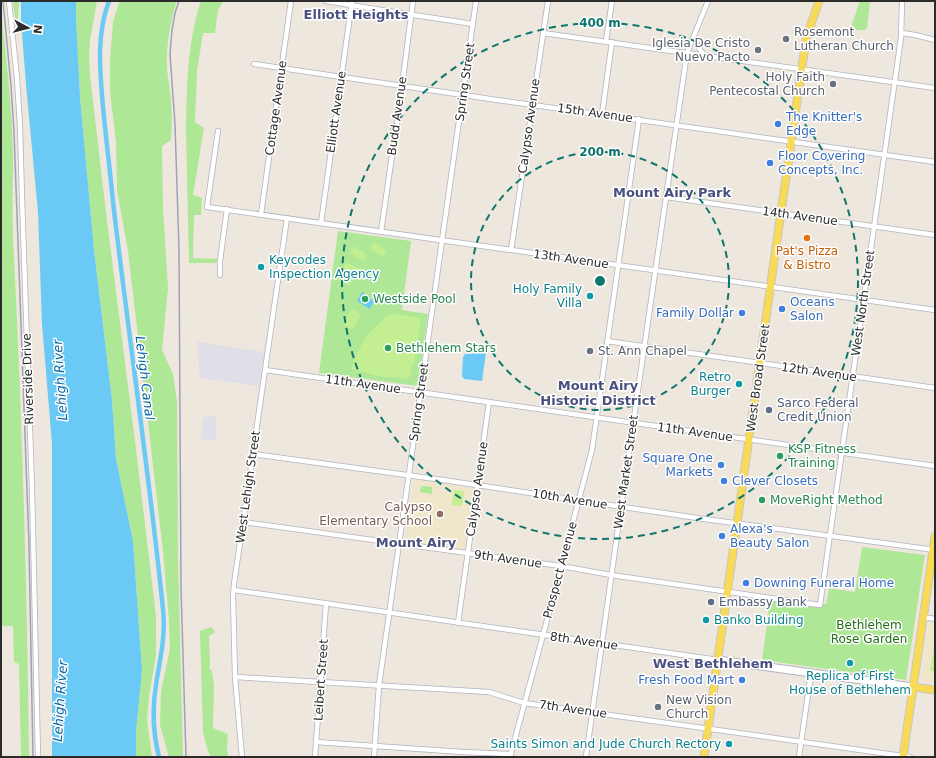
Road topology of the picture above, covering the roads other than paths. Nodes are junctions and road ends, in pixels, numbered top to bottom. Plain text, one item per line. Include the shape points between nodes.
1 (9, 1) edge
2 (291, 1) edge
3 (326, 1) edge
4 (413, 1) edge
5 (476, 1) edge
6 (548, 1) edge
7 (612, 1) edge
8 (708, 1) edge
9 (819, 1) edge
10 (902, 1) edge
11 (352, 3) edge
12 (412, 14) junction
13 (473, 24) junction
14 (543, 33) junction
15 (902, 33) junction
16 (693, 38) junction
17 (935, 40) edge
18 (606, 41) junction
19 (612, 42) junction
20 (687, 53) junction
21 (704, 55) junction
22 (254, 64) dead end
23 (281, 68) junction
24 (802, 69) junction
25 (342, 76) junction
26 (895, 83) junction
27 (402, 86) junction
28 (935, 88) edge
29 (463, 95) junction
30 (532, 105) junction
31 (602, 114) junction
32 (639, 120) junction
33 (676, 125) junction
34 (218, 131) dead end
35 (792, 141) junction
36 (885, 155) junction
37 (935, 162) edge
38 (666, 197) junction
39 (227, 210) junction
40 (781, 213) junction
41 (260, 214) junction
42 (287, 218) junction
43 (321, 223) junction
44 (874, 227) junction
45 (381, 232) junction
46 (935, 236) edge
47 (442, 241) junction
48 (511, 250) junction
49 (618, 266) junction
50 (655, 270) junction
51 (220, 275) dead end
52 (770, 288) junction
53 (863, 301) junction
54 (935, 310) edge
55 (607, 341) junction
56 (644, 347) junction
57 (760, 363) junction
58 (265, 370) junction
59 (852, 377) junction
60 (935, 388) edge
61 (420, 392) junction
62 (489, 402) junction
63 (597, 417) junction
64 (634, 423) junction
65 (750, 439) junction
66 (842, 452) junction
67 (253, 454) junction
68 (935, 466) edge
69 (409, 476) junction
70 (478, 486) junction
71 (579, 500) junction
72 (621, 507) junction
73 (243, 522) junction
74 (738, 523) junction
75 (830, 536) junction
76 (935, 536) edge
77 (399, 544) junction
78 (934, 550) edge
79 (468, 554) junction
80 (561, 566) junction
81 (612, 575) junction
82 (234, 590) junction
83 (727, 592) junction
84 (326, 604) junction
85 (820, 605) joint
86 (389, 613) junction
87 (924, 617) junction
88 (935, 619) edge
89 (458, 623) junction
90 (544, 635) junction
91 (603, 643) junction
92 (718, 660) junction
93 (811, 673) junction
94 (235, 677) junction
95 (321, 681) junction
96 (379, 685) junction
97 (913, 687) junction
98 (935, 690) edge
99 (524, 703) junction
100 (593, 712) junction
101 (708, 728) junction
102 (801, 741) junction
103 (316, 742) junction
104 (374, 746) junction
105 (510, 756) edge
106 (38, 757) edge
107 (242, 757) edge
108 (315, 757) edge
109 (374, 757) edge
110 (586, 757) edge
111 (704, 757) edge
112 (799, 757) edge
113 (905, 757) edge

1 - 106 street, Riverside Drive via 20,126
2 - 23 street, Cottage Avenue
3 - 11 street
4 - 12 street, Budd Avenue
5 - 13 street, Spring Street
6 - 14 street, Calypso Avenue
7 - 18 street
8 - 16 street, West Market Street
9 - 24 main road, West Broad Street via 806,39
10 - 15 street, West North Street
11 - 12 street
11 - 25 street, Elliott Avenue
12 - 13 street
12 - 27 street, Budd Avenue
13 - 29 street, Spring Street
14 - 18 street
14 - 30 street, Calypso Avenue
15 - 17 street
15 - 26 street, West North Street
16 - 20 street, West Market Street
16 - 21 street
18 - 19 street
19 - 20 street
19 - 31 street
20 - 21 street
20 - 33 street, West Market Street
21 - 24 street
22 - 23 street, 15th Avenue
23 - 25 street, 15th Avenue
23 - 41 street, Cottage Avenue
24 - 26 street
24 - 35 main road, West Broad Street
25 - 27 street, 15th Avenue
25 - 43 street, Elliott Avenue
26 - 28 street
26 - 36 street, West North Street
27 - 29 street, 15th Avenue
27 - 45 street, Budd Avenue
29 - 30 street, 15th Avenue
29 - 47 street, Spring Street
30 - 31 street, 15th Avenue
30 - 48 street, Calypso Avenue
31 - 32 street, 15th Avenue
32 - 33 street, 15th Avenue
32 - 49 street, Prospect Avenue
33 - 35 street, 15th Avenue
33 - 38 street, West Market Street
34 - 39 street, 13th Avenue via 207,207
35 - 36 street, 15th Avenue
35 - 40 main road, West Broad Street
36 - 37 street, 15th Avenue
36 - 44 street, West North Street
38 - 40 street, 14th Avenue
38 - 50 street, West Market Street
39 - 41 street, 13th Avenue
39 - 51 street
40 - 44 street, 14th Avenue
40 - 52 main road, West Broad Street
41 - 42 street, 13th Avenue
42 - 43 street, 13th Avenue
42 - 58 street, West Lehigh Street
43 - 45 street, 13th Avenue
44 - 46 street, 14th Avenue
44 - 53 street, West North Street
45 - 47 street, 13th Avenue
47 - 48 street, 13th Avenue
47 - 61 street, Spring Street
48 - 49 street, 13th Avenue
49 - 50 street, 13th Avenue
49 - 55 street, Prospect Avenue
50 - 52 street, 13th Avenue
50 - 56 street, West Market Street
52 - 53 street, 13th Avenue
52 - 57 main road, West Broad Street
53 - 54 street, 13th Avenue
53 - 59 street, West North Street
55 - 56 street, 12th Avenue
55 - 63 street, Prospect Avenue
56 - 57 street, 12th Avenue
56 - 64 street, West Market Street
57 - 59 street, 12th Avenue
57 - 65 main road, West Broad Street
58 - 61 street, 11th Avenue
58 - 67 street, West Lehigh Street
59 - 60 street, 12th Avenue
59 - 66 street, West North Street
61 - 62 street, 11th Avenue
61 - 69 street, Spring Street
62 - 63 street, 11th Avenue
62 - 70 street, Calypso Avenue
63 - 64 street, 11th Avenue
63 - 71 street, Prospect Avenue via 592,450
64 - 65 street, 11th Avenue
64 - 72 street, West Market Street
65 - 66 street, 11th Avenue
65 - 74 main road, West Broad Street
66 - 68 street, 11th Avenue
66 - 75 street, West North Street
67 - 69 street, 10th Avenue
67 - 73 street, West Lehigh Street
69 - 70 street, 10th Avenue
69 - 77 street, Spring Street
70 - 71 street, 10th Avenue
70 - 79 street, Calypso Avenue
71 - 72 street, 10th Avenue
71 - 80 street, Prospect Avenue
72 - 74 street, 10th Avenue
72 - 81 street, West Market Street
73 - 77 street, 9th Avenue
73 - 82 street, West Lehigh Street
74 - 75 street, 10th Avenue
74 - 83 main road, West Broad Street
75 - 78 street, 10th Avenue
75 - 85 street, West North Street
76 - 78 main road
77 - 79 street, 9th Avenue
77 - 86 street, Spring Street
78 - 87 main road
79 - 80 street, 9th Avenue
79 - 89 street, Calypso Avenue
80 - 81 street, 9th Avenue
80 - 90 street, Prospect Avenue
81 - 83 street, 9th Avenue
81 - 91 street, West Market Street
82 - 84 street, 8th Avenue
82 - 94 street, West Lehigh Street
83 - 85 street, 9th Avenue
83 - 92 main road, West Broad Street
84 - 86 street, 8th Avenue
84 - 95 street, Leibert Street
86 - 89 street, 8th Avenue
86 - 96 street, Spring Street
87 - 88 street
87 - 97 main road
89 - 90 street, 8th Avenue
90 - 91 street, 8th Avenue
90 - 99 street, Prospect Avenue
91 - 92 street, 8th Avenue
91 - 100 street, West Market Street
92 - 93 main road, 8th Avenue
92 - 101 main road, West Broad Street
93 - 97 main road, 8th Avenue
93 - 102 street
94 - 95 street, 7th Avenue
94 - 107 street, West Lehigh Street
95 - 96 street, 7th Avenue
95 - 103 street, Leibert Street
96 - 99 street, 7th Avenue via 489,692
96 - 104 street, Spring Street
97 - 98 main road, 8th Avenue
97 - 113 main road
99 - 100 street, 7th Avenue
99 - 105 street, Prospect Avenue
100 - 101 street, 7th Avenue
100 - 110 street, West Market Street
101 - 102 street, 7th Avenue
101 - 111 main road, West Broad Street
102 - 112 street
102 - 113 street, 7th Avenue
103 - 104 street
103 - 108 street, Leibert Street
104 - 105 street
104 - 109 street, Spring Street

